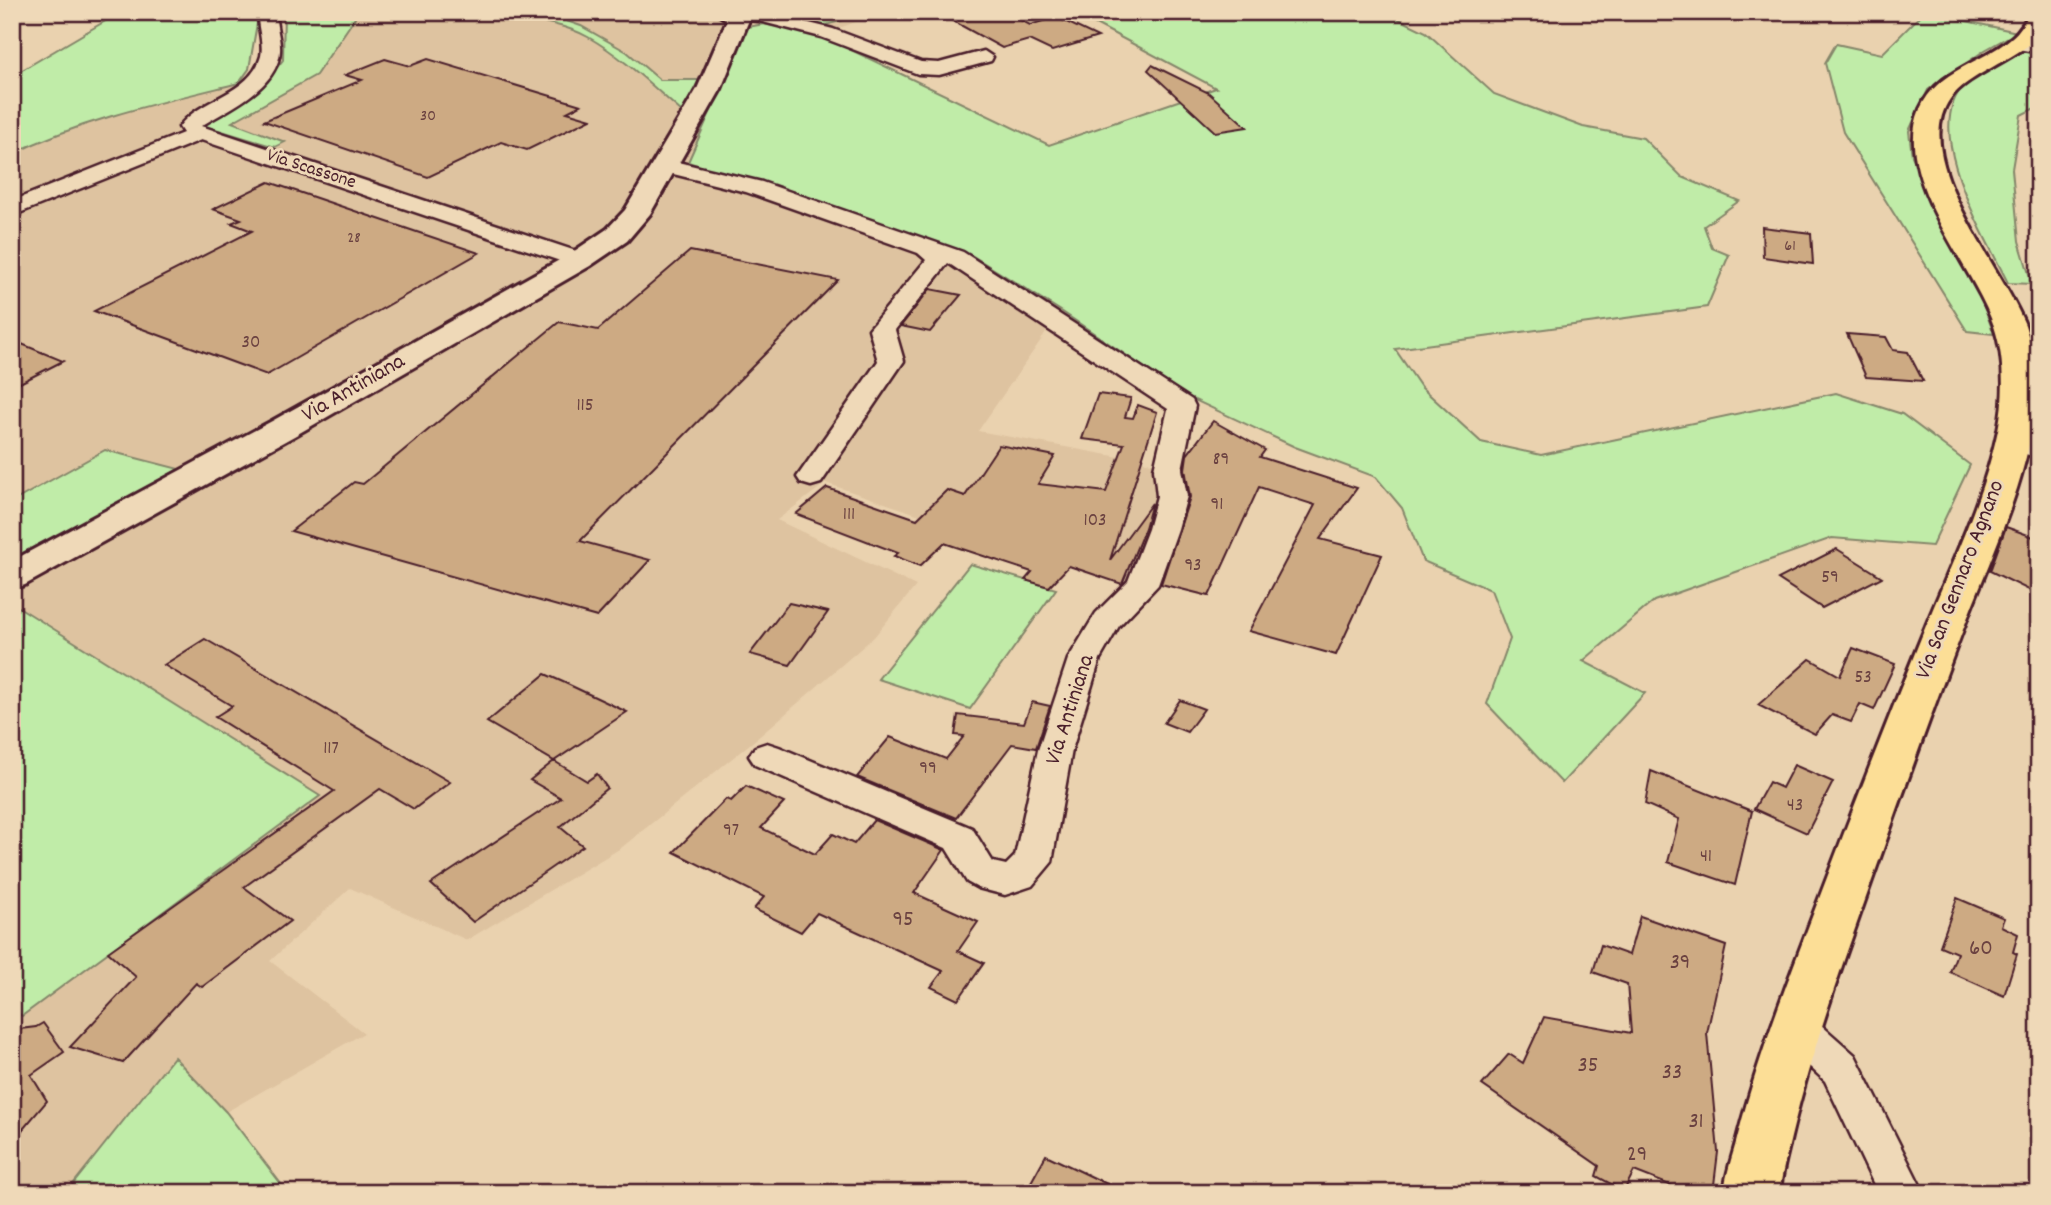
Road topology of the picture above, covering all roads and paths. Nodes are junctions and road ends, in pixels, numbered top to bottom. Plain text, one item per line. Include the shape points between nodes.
1 (267, 12) edge
2 (729, 13) edge
3 (2033, 35) edge
4 (984, 57) dead end
5 (200, 133) junction
6 (665, 165) junction
7 (12, 209) edge
8 (926, 248) junction
9 (580, 260) junction
10 (2025, 446) edge
11 (811, 477) dead end
12 (12, 577) edge
13 (766, 756) dead end
14 (1796, 1028) junction
15 (1752, 1193) edge
16 (1901, 1193) edge

1 - 5 street via 270,55 266,66 241,91 192,123 189,127
2 - 4 street via 827,33 918,68 939,69
2 - 6 street, Via Antiniana via 738,20 709,89
3 - 10 main road, Via San Gennaro Agnano via 1949,84 1931,111 1926,145 1936,185 2010,326 2021,381
5 - 7 street
5 - 9 street, Via Scassone
6 - 8 street, Via Antiniana via 754,187
6 - 9 street, Via Antiniana via 617,235
8 - 11 street via 936,254 936,266 882,329 891,361
8 - 13 street, Via Antiniana via 972,266 1182,406 1168,469 1172,496 1163,529 1142,585 1107,620 1084,659 1055,750 1033,862 1019,876 991,878 980,872 959,838
9 - 12 street, Via Antiniana
10 - 14 main road, Via San Gennaro Agnano via 1992,504 1854,860
14 - 15 main road, Via San Gennaro Agnano via 1773,1095
14 - 16 street via 1840,1068

